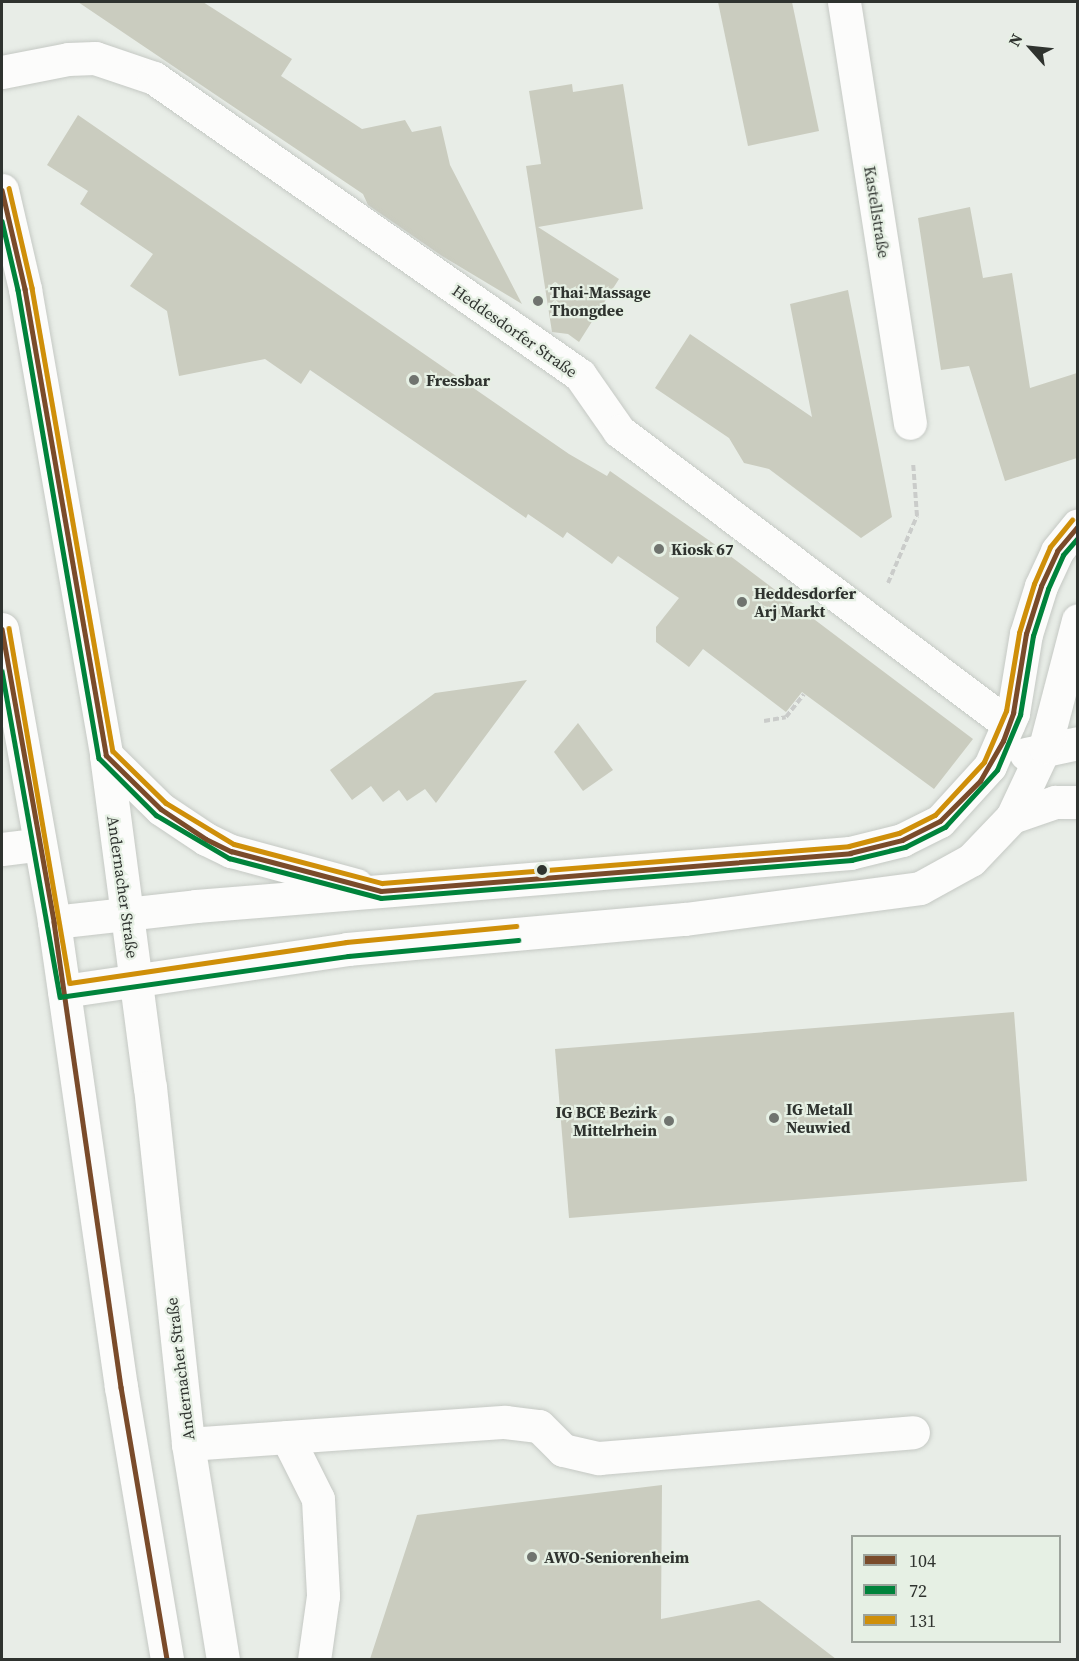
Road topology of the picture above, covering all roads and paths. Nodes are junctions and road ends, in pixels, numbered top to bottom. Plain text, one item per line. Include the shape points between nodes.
1 (843, 2) edge
2 (2, 72) edge
3 (2, 190) edge
4 (910, 423) joint
5 (1077, 525) edge
6 (867, 614) junction
7 (1077, 620) edge
8 (2, 629) edge
9 (1070, 688) edge
10 (804, 694) dead end
11 (764, 721) dead end
12 (1008, 724) junction
13 (1077, 743) edge
14 (1045, 747) junction
15 (106, 755) junction
16 (990, 766) junction
17 (1077, 802) edge
18 (1012, 817) junction
19 (40, 844) junction
20 (2, 849) edge
21 (381, 891) junction
22 (126, 913) junction
23 (54, 922) junction
24 (136, 979) junction
25 (64, 991) junction
26 (913, 1432) dead end
27 (287, 1437) junction
28 (188, 1443) junction
29 (166, 1659) edge
30 (224, 1659) edge
31 (314, 1659) edge

1 - 4 street, Kastellstraße
2 - 6 street, Heddesdorfer Straße via 95,58 154,78 580,375 619,431
3 - 15 street, Andernacher Straße via 25,290
4 - 6 path via 917,516 895,572
5 - 12 street via 1057,551 1041,586 1026,633
6 - 12 street, Heddesdorfer Straße
7 - 9 street
8 - 19 street
9 - 14 street
10 - 11 path via 786,717
12 - 16 street
13 - 14 street
14 - 16 street
14 - 18 street
15 - 21 street via 161,809 206,839 231,851
15 - 22 street, Andernacher Straße
16 - 21 street via 940,821 902,840 850,853
17 - 18 street via 1055,802
18 - 24 street via 971,860 920,888 685,920 347,949
19 - 20 street
19 - 23 street
21 - 22 street
22 - 23 street
22 - 24 street, Andernacher Straße
23 - 25 street
24 - 25 street
24 - 28 street, Andernacher Straße
25 - 29 street
26 - 27 street via 599,1458 563,1450 539,1426 505,1422
27 - 28 street
27 - 31 street via 318,1499 323,1596
28 - 30 street, Andernacher Straße

